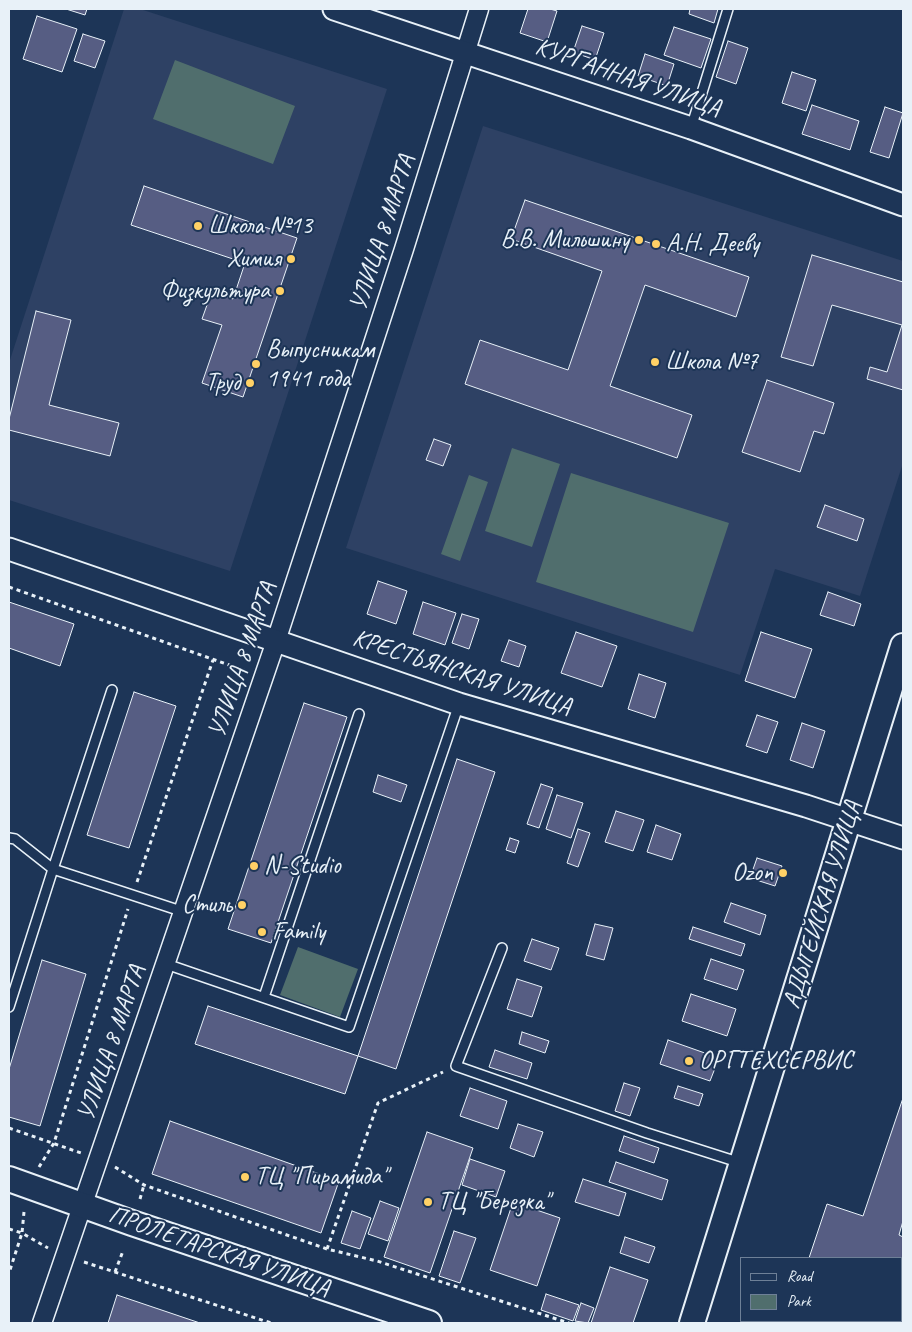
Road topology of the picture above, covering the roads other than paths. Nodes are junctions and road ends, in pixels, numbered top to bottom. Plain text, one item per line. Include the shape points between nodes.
1 (334, 9) edge
2 (479, 9) edge
3 (728, 9) edge
4 (465, 52) junction
5 (691, 128) junction
6 (903, 205) edge
7 (9, 549) edge
8 (276, 641) junction
9 (903, 646) edge
10 (112, 690) dead end
11 (459, 704) junction
12 (358, 714) dead end
13 (850, 820) junction
14 (9, 838) edge
15 (903, 838) edge
16 (53, 869) junction
17 (184, 912) junction
18 (502, 948) dead end
19 (166, 964) junction
20 (264, 997) junction
21 (9, 1007) edge
22 (742, 1163) junction
23 (9, 1180) edge
24 (82, 1205) junction
25 (42, 1323) edge
26 (429, 1323) edge
27 (692, 1323) edge

1 - 4 street, КУРГАННАЯ УЛИЦА
2 - 4 street, УЛИЦА 8 МАРТА
3 - 5 lane
4 - 5 street, КУРГАННАЯ УЛИЦА
4 - 8 street, УЛИЦА 8 МАРТА
5 - 6 street, КУРГАННАЯ УЛИЦА
7 - 8 street, КРЕСТЬЯНСКАЯ УЛИЦА
8 - 11 street, КРЕСТЬЯНСКАЯ УЛИЦА
8 - 17 street, УЛИЦА 8 МАРТА
9 - 13 main road, АДЫГЕЙСКАЯ УЛИЦА
10 - 16 lane
11 - 13 street, КРЕСТЬЯНСКАЯ УЛИЦА
11 - 20 lane via 349,1027
12 - 20 lane
13 - 15 street, КРЕСТЬЯНСКАЯ УЛИЦА
13 - 22 main road, АДЫГЕЙСКАЯ УЛИЦА
14 - 16 lane via 15,839
16 - 17 lane
16 - 21 lane
17 - 19 street, УЛИЦА 8 МАРТА
18 - 22 lane via 456,1066
19 - 20 lane
19 - 24 street, УЛИЦА 8 МАРТА
22 - 27 main road, АДЫГЕЙСКАЯ УЛИЦА
23 - 24 main road, ПРОЛЕТАРСКАЯ УЛИЦА
24 - 25 street, УЛИЦА 8 МАРТА
24 - 26 main road, ПРОЛЕТАРСКАЯ УЛИЦА

